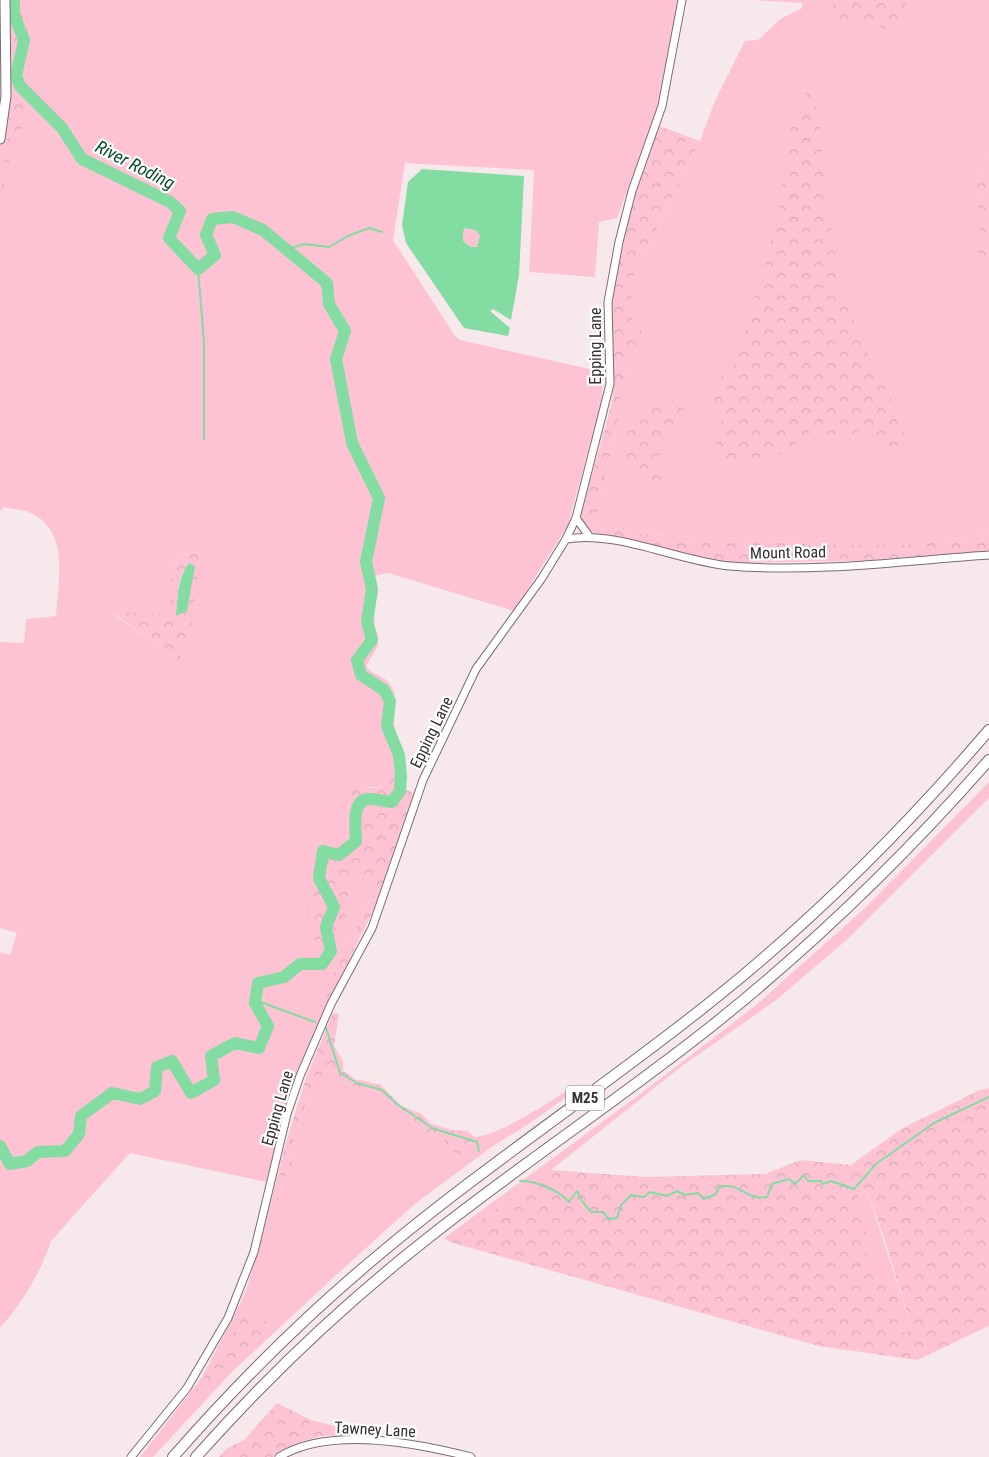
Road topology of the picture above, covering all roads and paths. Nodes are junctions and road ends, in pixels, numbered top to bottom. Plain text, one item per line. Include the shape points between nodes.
1 (5, 0) edge
2 (682, 0) edge
3 (0, 139) edge
4 (576, 518) junction
5 (589, 536) junction
6 (566, 539) junction
7 (989, 555) edge
8 (989, 730) edge
9 (989, 760) edge
10 (131, 1457) edge
11 (173, 1457) edge
12 (196, 1457) edge
13 (279, 1457) edge
14 (471, 1457) edge

1 - 3 main road via 6,96
2 - 4 street, Epping Lane via 662,106 632,191 619,242 608,302 610,384
4 - 5 street
4 - 6 street, Epping Lane
5 - 6 street, Mount Road
5 - 7 street, Mount Road via 712,564 756,568 862,565
6 - 10 street, Epping Lane via 476,670 422,780 372,928 331,1004 294,1093 254,1252 228,1318 187,1388
8 - 11 highway, M25 via 901,828 796,930 683,1024 447,1200 354,1276 246,1377
9 - 12 highway, M25 via 902,854 796,956 683,1048 470,1205 384,1273 290,1359
13 - 14 street, Tawney Lane via 305,1445 342,1439 423,1445

